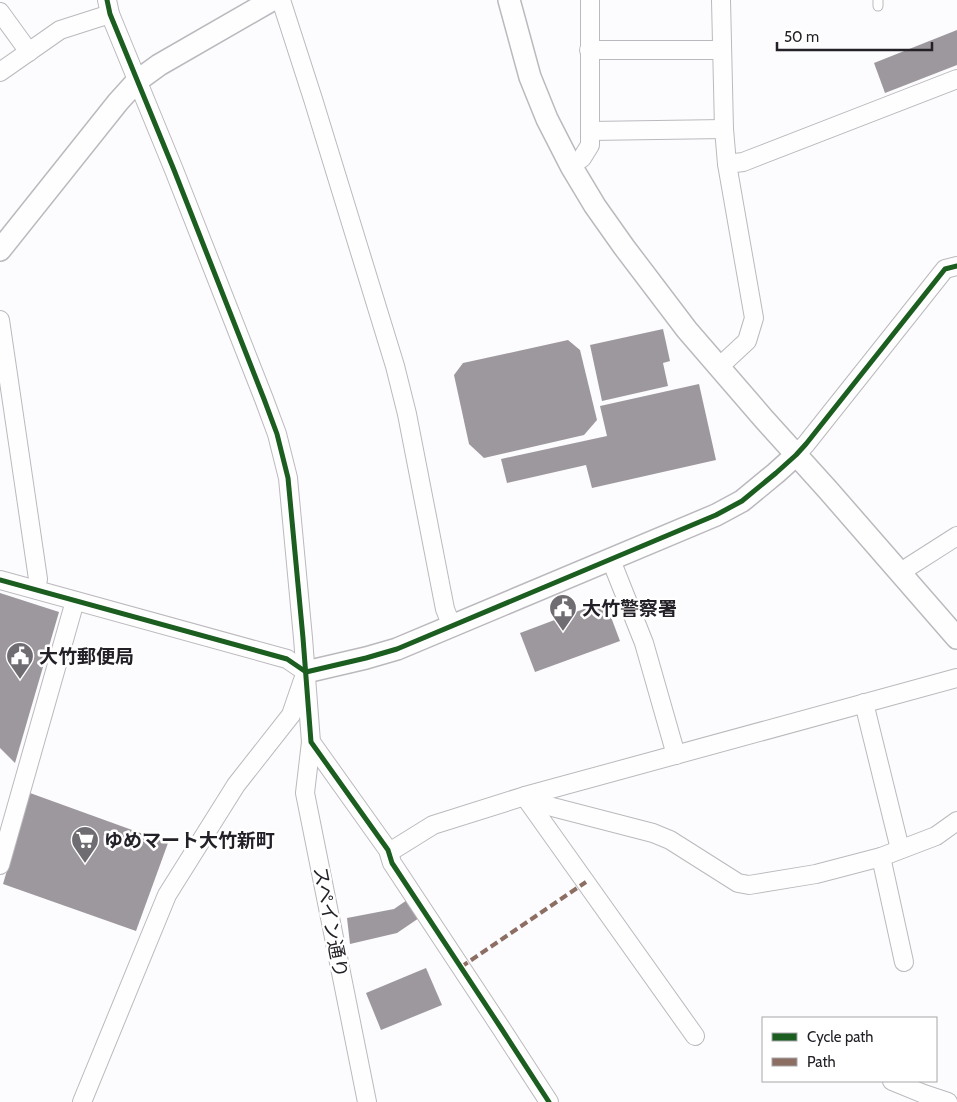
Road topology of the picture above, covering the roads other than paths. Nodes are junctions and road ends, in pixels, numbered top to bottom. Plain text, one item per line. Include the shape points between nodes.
1 (272, 0) edge
2 (281, 0) edge
3 (510, 0) edge
4 (590, 0) edge
5 (721, 0) edge
6 (109, 7) edge
7 (0, 12) edge
8 (589, 50) junction
9 (722, 50) junction
10 (29, 52) junction
11 (0, 72) edge
12 (957, 79) edge
13 (137, 81) junction
14 (724, 129) junction
15 (590, 131) junction
16 (727, 164) junction
17 (571, 166) junction
18 (0, 250) edge
19 (957, 266) edge
20 (0, 320) edge
21 (719, 367) junction
22 (796, 455) junction
23 (957, 536) edge
24 (611, 560) junction
25 (901, 574) junction
26 (0, 580) edge
27 (36, 589) junction
28 (75, 601) junction
29 (452, 626) junction
30 (957, 638) edge
31 (306, 672) junction
32 (957, 678) edge
33 (864, 703) junction
34 (311, 742) junction
35 (676, 755) junction
36 (525, 796) junction
37 (957, 820) edge
38 (900, 849) junction
39 (388, 850) junction
40 (881, 857) junction
41 (0, 865) edge
42 (904, 962) dead end
43 (695, 1036) dead end
44 (894, 1082) edge
45 (82, 1102) edge
46 (367, 1102) edge
47 (549, 1102) edge
48 (948, 1102) edge

1 - 13 street
2 - 29 street via 395,366 445,609
3 - 17 street via 530,77
4 - 8 street
5 - 9 street
6 - 10 street via 60,30
6 - 13 street, スペイン通り
7 - 10 street
8 - 9 street
8 - 15 street
9 - 14 street
10 - 11 street
12 - 16 street via 743,162
13 - 18 street
13 - 31 street, スペイン通り via 277,434 288,478
14 - 15 street
14 - 16 street
15 - 17 street via 590,145 582,158
16 - 21 street via 754,318 747,341
17 - 21 street via 624,247
19 - 22 street via 945,269
20 - 27 street via 38,580
21 - 22 street
22 - 24 street via 742,501
22 - 25 street
23 - 25 street
24 - 29 street
24 - 35 street via 644,643
25 - 30 street
26 - 27 street
27 - 28 street
28 - 31 street via 287,659
28 - 41 street
29 - 31 street via 397,649
31 - 34 street, スペイン通り
31 - 45 street via 291,715 236,785 166,895
32 - 33 street
33 - 35 street
33 - 38 street
34 - 39 street
34 - 46 street, スペイン通り via 305,793
35 - 36 street
36 - 39 street via 433,825
36 - 40 street via 536,803 653,833 670,840 738,883 749,885 816,874
36 - 43 street
37 - 38 street via 936,836
38 - 40 street
39 - 47 street via 392,863
40 - 42 street
44 - 48 street

